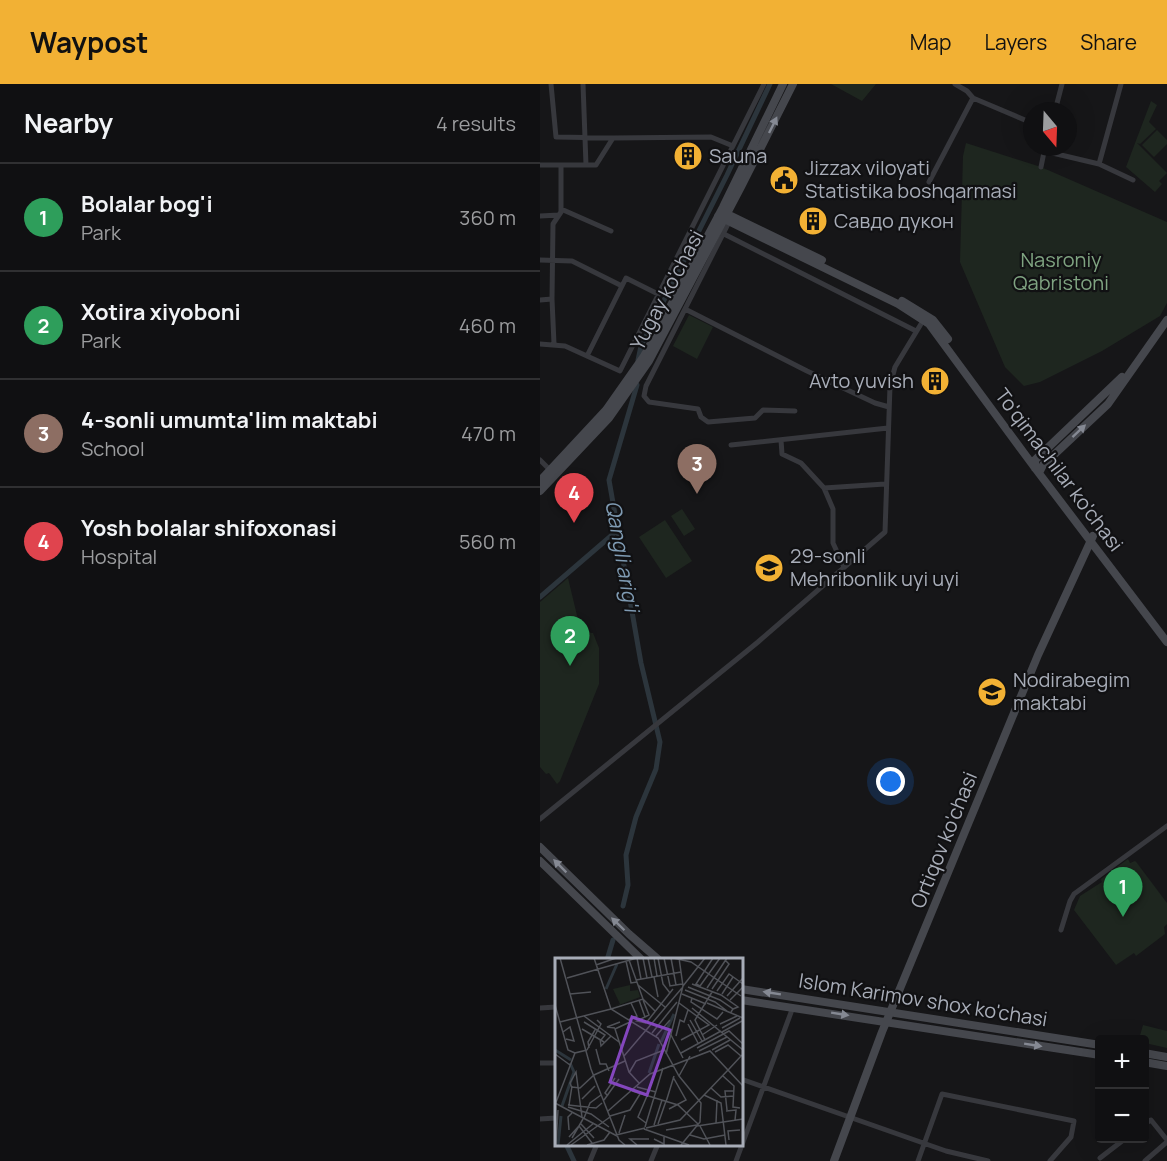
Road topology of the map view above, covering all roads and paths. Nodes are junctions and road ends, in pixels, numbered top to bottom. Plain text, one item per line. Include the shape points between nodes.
1 (550, 84) edge
2 (583, 84) edge
3 (764, 84) edge
4 (783, 84) edge
5 (793, 84) edge
6 (955, 84) edge
7 (1062, 84) edge
8 (1121, 84) edge
9 (974, 98) junction
10 (1057, 102) edge
11 (1023, 119) edge
12 (585, 138) junction
13 (613, 138) junction
14 (732, 146) junction
15 (1043, 156) edge
16 (1070, 156) edge
17 (1099, 164) junction
18 (540, 165) edge
19 (561, 165) junction
20 (586, 165) junction
21 (1041, 167) dead end
22 (1133, 180) dead end
23 (928, 182) dead end
24 (560, 212) junction
25 (540, 216) edge
26 (724, 216) junction
27 (611, 231) dead end
28 (722, 233) junction
29 (554, 259) junction
30 (540, 260) edge
31 (622, 286) junction
32 (658, 294) junction
33 (552, 299) junction
34 (540, 300) edge
35 (685, 309) junction
36 (924, 317) junction
37 (1167, 320) edge
38 (916, 331) junction
39 (540, 344) edge
40 (554, 344) junction
41 (587, 356) junction
42 (889, 407) junction
43 (795, 411) dead end
44 (888, 428) junction
45 (781, 440) junction
46 (730, 445) dead end
47 (540, 460) edge
48 (1038, 468) junction
49 (551, 471) junction
50 (540, 482) edge
51 (885, 484) junction
52 (825, 488) junction
53 (540, 491) edge
54 (1092, 538) junction
55 (844, 567) junction
56 (1167, 634) edge
57 (1167, 642) edge
58 (540, 819) edge
59 (1167, 826) edge
60 (540, 847) edge
61 (540, 861) edge
62 (579, 885) junction
63 (572, 892) junction
64 (1061, 930) dead end
65 (640, 958) edge
66 (657, 958) edge
67 (742, 988) edge
68 (742, 1000) edge
69 (555, 1007) edge
70 (793, 1007) junction
71 (540, 1008) edge
72 (891, 1012) junction
73 (887, 1021) junction
74 (1095, 1044) edge
75 (1095, 1054) edge
76 (1149, 1054) edge
77 (1167, 1055) edge
78 (1149, 1063) edge
79 (1167, 1066) edge
80 (742, 1079) edge
81 (764, 1086) junction
82 (850, 1116) junction
83 (555, 1118) edge
84 (540, 1119) edge
85 (1149, 1121) edge
86 (1167, 1141) edge
87 (925, 1143) junction
88 (1120, 1143) edge
89 (742, 1145) edge
90 (596, 1146) edge
91 (657, 1146) edge
92 (742, 1146) edge
93 (1100, 1158) dead end
94 (590, 1161) edge
95 (651, 1161) edge
96 (736, 1161) edge
97 (834, 1161) edge
98 (918, 1161) edge
99 (988, 1161) edge
100 (1050, 1161) edge
101 (1145, 1161) edge

1 - 12 street via 556,136
2 - 12 street
3 - 14 street, Yugay ko'chasi
4 - 26 main road, Yugay ko'chasi
26 -> 5 main road, Yugay ko'chasi
6 - 9 street
7 - 10 street
8 - 17 street
9 - 11 street
9 - 23 street
12 - 13 street
12 - 20 street
13 - 14 street via 711,136
13 - 20 street via 596,165
14 - 32 street, Yugay ko'chasi
15 - 21 street
16 - 17 street
17 - 22 street
18 - 19 street
19 - 20 street
19 - 24 street
24 - 25 street
24 - 27 street
24 - 29 street via 553,224
26 - 28 street
26 - 36 main road, To'qimachilar ko'chasi via 789,243
26 - 49 main road, Yugay ko'chasi via 644,356 606,410
26 - 53 main road, Yugay ko'chasi via 634,384 609,418
28 - 35 street
28 - 38 street
29 - 30 street
29 - 31 street via 572,261
29 - 33 street
31 - 32 street via 626,278
31 - 41 street
32 - 41 street, Yugay ko'chasi via 620,372
33 - 34 street
33 - 40 street
35 - 42 street via 807,371
35 - 43 street via 646,386 644,396 649,402 698,409 708,422 755,418 763,410
36 - 38 street
36 - 48 main road, To'qimachilar ko'chasi via 938,326
37 - 48 main road via 1108,404
38 - 42 street via 895,368
39 - 40 street
40 - 41 street
42 - 44 street
44 - 45 street
44 - 51 street
45 - 46 street
45 - 52 street via 782,454 801,463
47 - 49 street
48 - 54 main road, To'qimachilar ko'chasi
49 - 50 main road, Yugay ko'chasi
51 - 52 street
51 - 55 street via 885,532
52 - 55 street via 833,509 832,543
54 - 56 main road, To'qimachilar ko'chasi
54 - 57 main road, To'qimachilar ko'chasi
54 - 72 main road, Ortiqov ko'chasi via 1038,655
55 - 58 street
59 - 64 street via 1074,894
62 -> 60 main road
61 - 63 main road
62 - 63 main road via 579,893
66 -> 62 main road
63 - 65 main road
72 -> 67 main road, Islom Karimov shox ko'chasi
68 - 70 main road, Islom Karimov shox ko'chasi
69 - 71 street
70 -> 73 main road, Islom Karimov shox ko'chasi
70 - 81 street
72 - 73 main road, Ortiqov ko'chasi
72 - 74 main road, Islom Karimov shox ko'chasi
73 -> 75 main road, Islom Karimov shox ko'chasi
73 - 82 main road, Ortiqov ko'chasi
76 - 77 main road
78 - 79 main road
80 - 81 street
81 - 82 street
81 - 89 street
82 - 87 street
82 - 97 main road, Ortiqov ko'chasi
83 - 84 street
85 - 86 street
86 - 101 street
87 - 98 street
87 - 99 street
87 - 100 street via 942,1094 1074,1121 1071,1137
88 - 93 street
90 - 94 street
91 - 95 street
92 - 96 street

